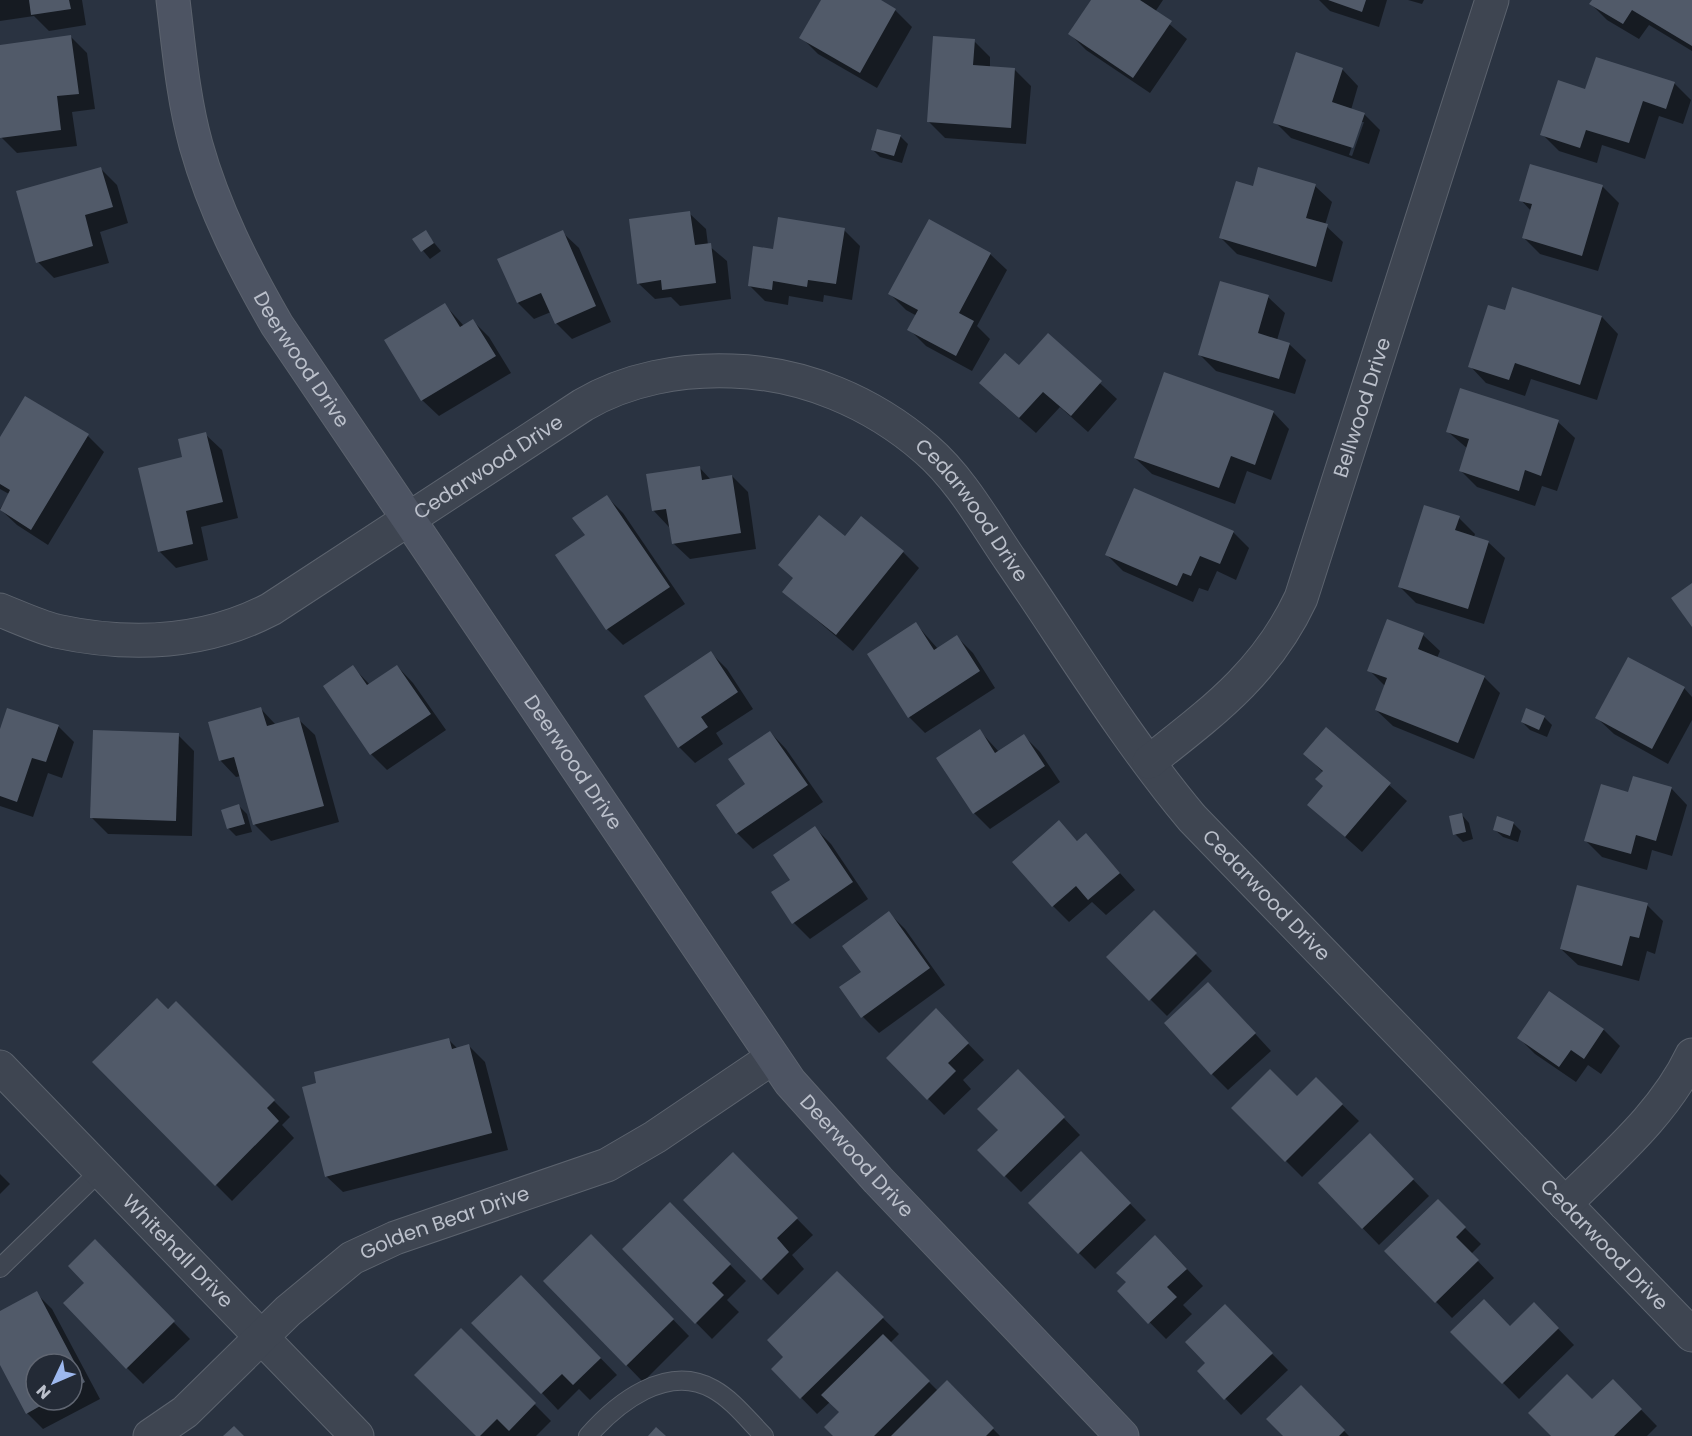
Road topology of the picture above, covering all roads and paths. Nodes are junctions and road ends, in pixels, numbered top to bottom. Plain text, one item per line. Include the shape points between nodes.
1 (173, 0) edge
2 (1492, 0) edge
3 (408, 521) junction
4 (0, 610) edge
5 (1149, 762) junction
6 (1692, 1055) edge
7 (772, 1058) junction
8 (0, 1067) edge
9 (99, 1172) junction
10 (1565, 1204) junction
11 (0, 1268) edge
12 (1692, 1335) edge
13 (261, 1337) junction
14 (150, 1436) edge
15 (357, 1436) edge
16 (588, 1436) edge
17 (764, 1436) edge
18 (1122, 1436) edge

1 - 3 street, Deerwood Drive via 183,88 196,144 231,240 277,325
2 - 5 street, Bellwood Drive via 1301,597 1282,635 1242,686
3 - 4 street, Cedarwood Drive via 272,609 210,633 152,641 109,640 54,630
3 - 5 street, Cedarwood Drive via 583,405 611,391 692,371 745,371 807,382 902,429 947,470
3 - 7 street, Deerwood Drive
5 - 10 street, Cedarwood Drive via 1192,818
6 - 10 street via 1656,1112
7 - 13 street, Golden Bear Drive via 607,1165 396,1238 352,1258 330,1273
7 - 18 street, Deerwood Drive via 831,1129
8 - 9 street, Whitehall Drive
9 - 11 lane
9 - 13 street, Whitehall Drive
10 - 12 street, Cedarwood Drive
13 - 14 street, Golden Bear Drive via 185,1412
13 - 15 street, Whitehall Drive
16 - 17 lane via 626,1400 650,1388 687,1380 722,1395

